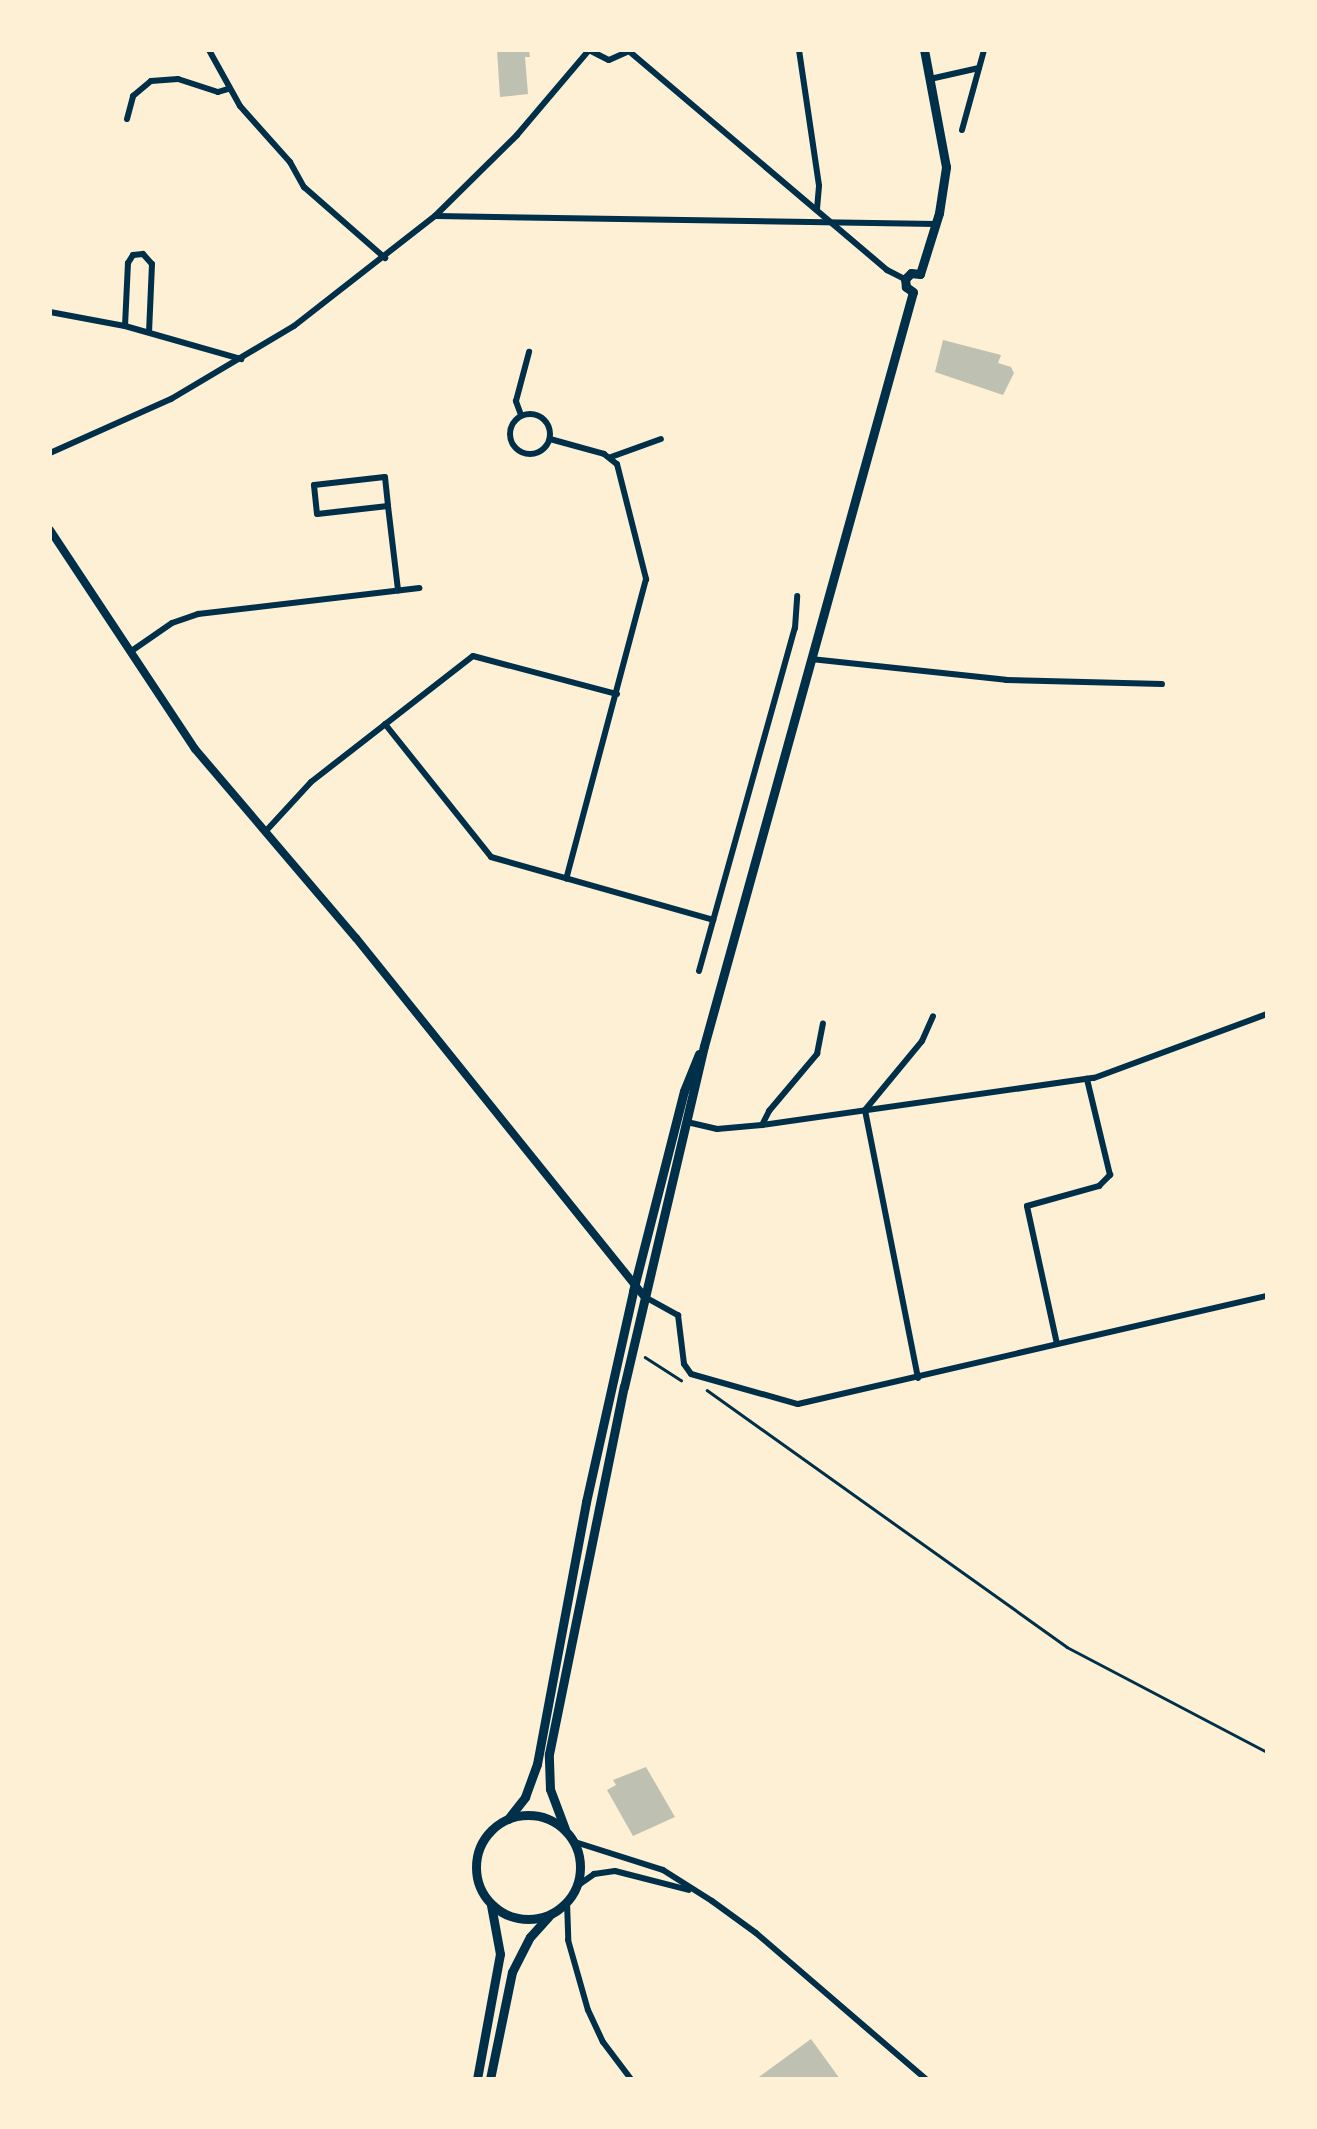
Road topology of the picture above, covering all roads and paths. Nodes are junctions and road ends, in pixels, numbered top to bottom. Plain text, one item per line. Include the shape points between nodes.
1 (209, 50) edge
2 (590, 50) edge
3 (798, 50) edge
4 (924, 50) edge
5 (984, 50) edge
6 (631, 51) edge
7 (979, 68) junction
8 (930, 79) junction
9 (228, 88) junction
10 (127, 119) dead end
11 (962, 130) dead end
12 (817, 210) junction
13 (435, 216) junction
14 (830, 221) junction
15 (936, 224) junction
16 (386, 258) junction
17 (920, 274) junction
18 (905, 279) junction
19 (913, 292) junction
20 (50, 312) edge
21 (125, 326) junction
22 (149, 332) junction
23 (529, 352) dead end
24 (241, 359) junction
25 (520, 416) junction
26 (550, 439) junction
27 (661, 439) dead end
28 (50, 453) edge
29 (611, 457) junction
30 (388, 506) junction
31 (50, 530) edge
32 (419, 588) dead end
33 (398, 590) junction
34 (797, 596) dead end
35 (130, 652) junction
36 (811, 659) junction
37 (1162, 684) dead end
38 (617, 694) junction
39 (385, 724) junction
40 (266, 832) junction
41 (566, 880) junction
42 (713, 920) junction
43 (699, 971) dead end
44 (1267, 1014) edge
45 (933, 1016) dead end
46 (823, 1024) dead end
47 (704, 1046) junction
48 (1087, 1079) junction
49 (865, 1110) junction
50 (676, 1119) junction
51 (688, 1123) junction
52 (762, 1125) junction
53 (634, 1289) junction
54 (1267, 1296) edge
55 (645, 1297) junction
56 (1058, 1344) junction
57 (637, 1350) junction
58 (918, 1378) junction
59 (688, 1384) dead end
60 (698, 1388) dead end
61 (1267, 1752) edge
62 (508, 1818) junction
63 (565, 1830) junction
64 (575, 1842) junction
65 (577, 1886) junction
66 (700, 1894) junction
67 (490, 1902) junction
68 (567, 1902) junction
69 (551, 1914) junction
70 (477, 2079) edge
71 (490, 2079) edge
72 (630, 2079) edge
73 (926, 2079) edge

1 - 9 street
2 - 6 street via 609,60
2 - 13 street
3 - 12 street
4 - 8 main road
5 - 7 street
6 - 12 street
7 - 8 street
7 - 11 street
8 - 15 main road via 946,158
9 - 10 street via 151,81 133,96
9 - 16 street via 304,187
12 - 14 street
13 - 14 street
13 - 16 street
14 - 15 street
14 - 18 street
15 - 17 main road
16 - 24 street
17 - 18 main road
17 - 19 main road via 923,286
18 - 19 main road
19 - 36 main road
20 - 21 street
21 - 22 street
21 - 22 street via 128,263 143,254 152,269
22 - 24 street
23 - 25 street via 516,401
24 - 28 street via 146,412
25 - 26 street via 543,418
25 - 26 street via 510,432 518,450 536,453
26 - 29 street
27 - 29 street
29 - 38 street via 646,579
30 - 30 street via 385,477 314,486 318,514
30 - 33 street
31 - 35 street
32 - 33 street
33 - 35 street via 198,614
34 - 42 street via 795,628
35 - 40 street via 195,749
36 - 37 street via 1006,680
36 - 47 main road
38 - 39 street via 476,655
38 - 41 street
39 - 40 street via 311,782
39 - 41 street via 488,855
40 - 53 street
41 - 42 street
42 - 43 street
44 - 48 street
45 - 49 street via 922,1040
46 - 52 street via 817,1054
47 - 50 main road
47 - 51 main road
48 - 49 street
48 - 56 street via 1111,1162 1104,1184 1028,1206
49 - 52 street
49 - 58 street
50 - 51 street
50 - 53 main road
51 - 52 street via 717,1129
51 - 55 main road
53 - 55 street
53 - 62 main road via 537,1764 525,1798
54 - 56 street
55 - 57 main road
55 - 58 street via 678,1315 691,1374 778,1402 809,1403
56 - 58 street
57 - 59 path
57 - 63 main road via 549,1754 548,1779
60 - 61 path via 1067,1648
62 - 63 main road via 538,1816
62 - 67 main road via 487,1834 477,1856 478,1879
63 - 64 main road
64 - 65 main road
64 - 66 street via 662,1870
65 - 66 street via 615,1871
65 - 68 main road
66 - 73 street via 748,1926
67 - 69 main road via 519,1918
67 - 70 main road via 500,1954
68 - 69 main road
68 - 72 street via 568,1940 588,2010
69 - 71 main road via 512,1972

